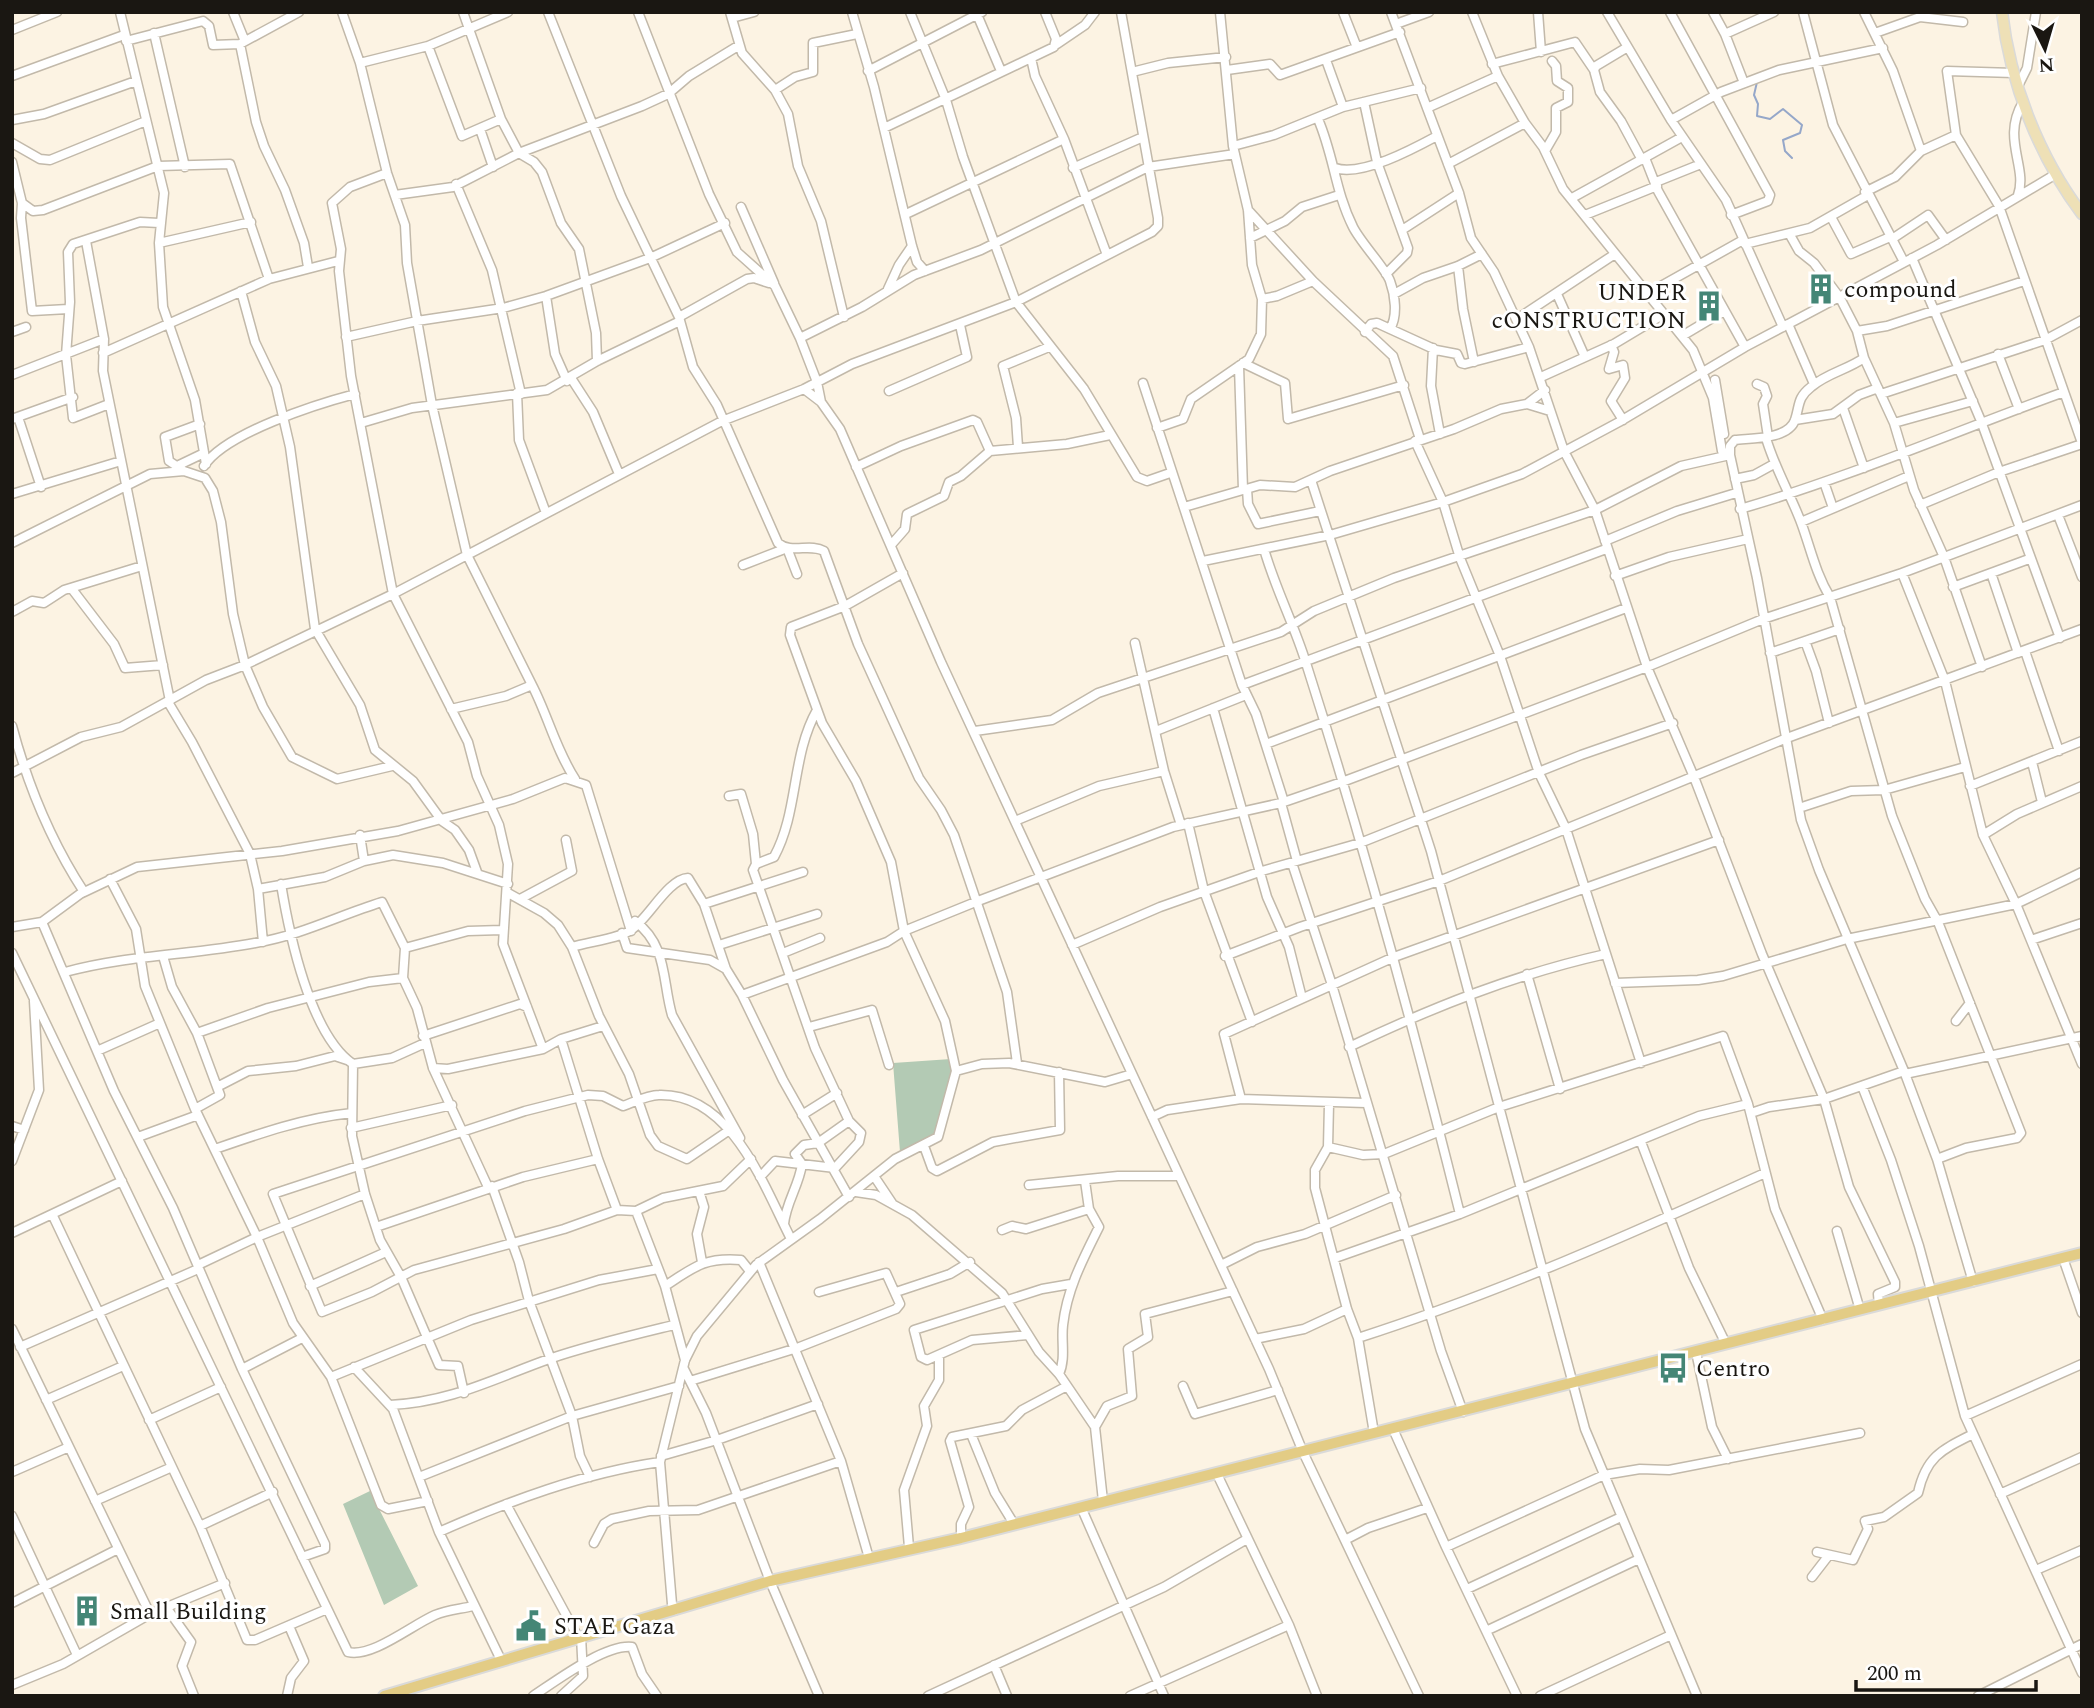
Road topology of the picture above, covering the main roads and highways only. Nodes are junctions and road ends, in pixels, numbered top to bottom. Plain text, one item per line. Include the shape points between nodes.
1 (2002, 12) edge
2 (2082, 214) edge
3 (2082, 1253) edge
4 (384, 1696) edge

1 - 2 main road via 2023,102 2056,174
3 - 4 highway via 1217,1474 770,1581

